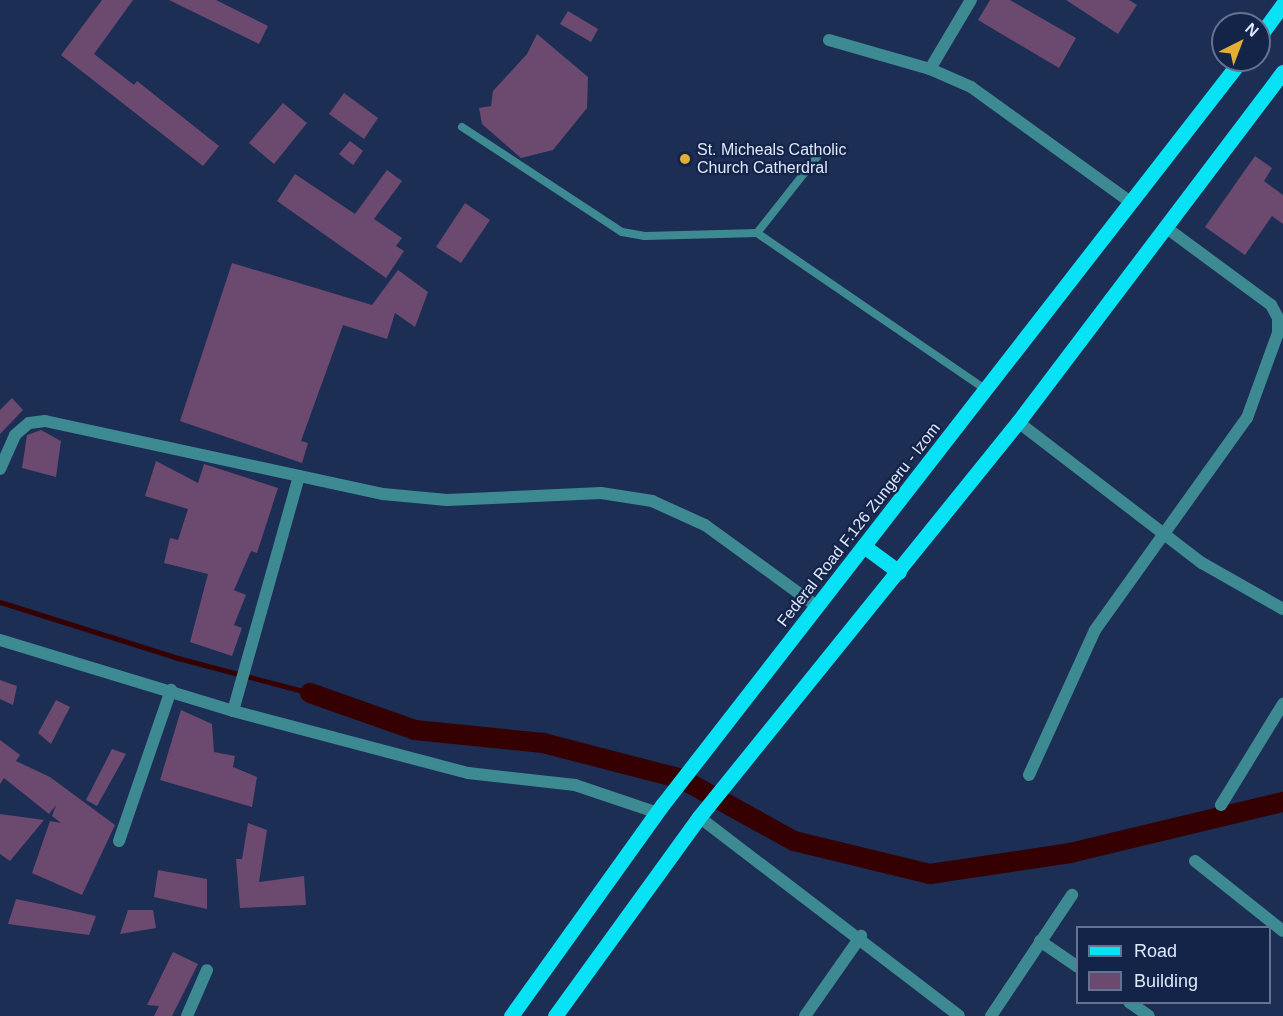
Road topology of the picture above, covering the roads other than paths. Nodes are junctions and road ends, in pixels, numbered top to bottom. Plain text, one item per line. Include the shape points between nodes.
1 (970, 0) edge
2 (1283, 4) edge
3 (1271, 20) edge
4 (829, 40) dead end
5 (930, 69) junction
6 (1232, 72) edge
7 (1283, 72) edge
8 (462, 127) dead end
9 (817, 157) dead end
10 (1132, 203) junction
11 (1168, 229) junction
12 (757, 233) junction
13 (986, 391) junction
14 (1018, 422) junction
15 (0, 469) edge
16 (299, 476) junction
17 (1166, 536) junction
18 (865, 547) junction
19 (899, 572) junction
20 (819, 606) junction
21 (1283, 609) edge
22 (0, 640) edge
23 (171, 690) junction
24 (1283, 704) edge
25 (233, 711) junction
26 (1029, 775) dead end
27 (1221, 805) dead end
28 (660, 809) junction
29 (702, 814) junction
30 (118, 841) dead end
31 (1196, 861) dead end
32 (1072, 895) dead end
33 (1283, 931) edge
34 (861, 936) junction
35 (1040, 941) junction
36 (1076, 966) edge
37 (207, 970) dead end
38 (1132, 1004) edge
39 (951, 1013) edge
40 (187, 1016) edge
41 (511, 1016) edge
42 (555, 1016) edge
43 (805, 1016) edge
44 (991, 1016) edge
45 (1149, 1016) edge

1 - 5 street
2 - 3 main road
4 - 5 street
5 - 10 street via 971,87
6 - 10 main road, Federal Road F.126 Zungeru - Izom
7 - 11 main road
8 - 12 lane via 622,232 645,236
9 - 12 lane
10 - 13 main road, Federal Road F.126 Zungeru - Izom
11 - 14 main road
11 - 17 street via 1271,305 1278,318 1247,418
12 - 13 lane
13 - 18 main road, Federal Road F.126 Zungeru - Izom
14 - 17 street
14 - 19 main road
15 - 16 street via 15,435 29,423 45,422
16 - 20 street via 383,494 447,500 601,493 652,501 705,525
16 - 25 street
17 - 21 street
17 - 26 street via 1080,657
18 - 19 main road
18 - 20 main road, Federal Road F.126 Zungeru - Izom
19 - 29 main road
20 - 28 main road, Federal Road F.126 Zungeru - Izom
22 - 23 street
23 - 25 street
23 - 30 street
24 - 27 street
25 - 28 street via 468,773 575,785
28 - 41 main road, Federal Road F.126 Zungeru - Izom
29 - 34 street
29 - 42 main road
31 - 33 street
32 - 35 street
34 - 39 street
34 - 43 street
35 - 36 street
35 - 44 street
37 - 40 street
38 - 45 street

